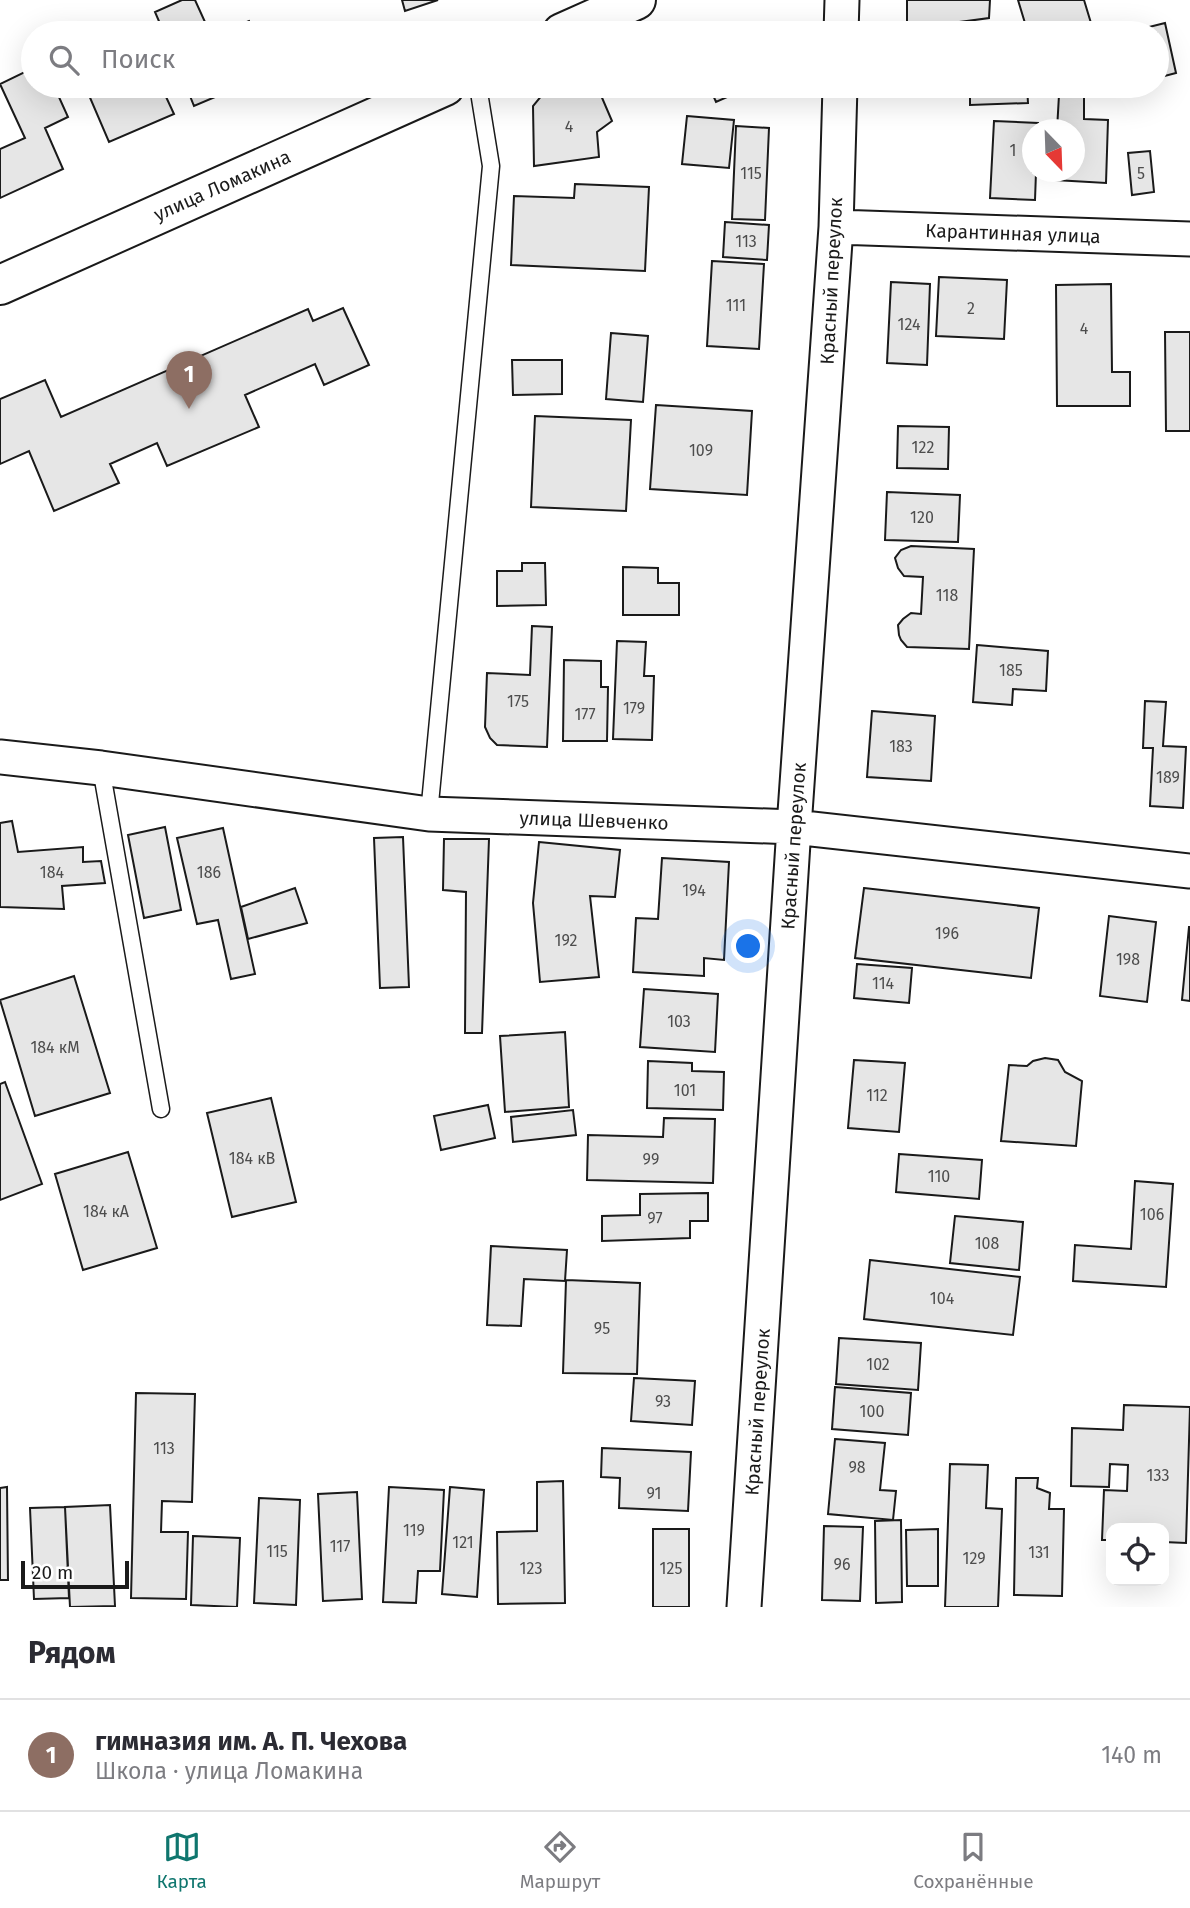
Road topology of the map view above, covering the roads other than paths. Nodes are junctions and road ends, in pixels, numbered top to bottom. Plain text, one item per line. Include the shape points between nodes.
1 (636, 0) edge
2 (842, 0) edge
3 (589, 21) edge
4 (841, 21) edge
5 (418, 98) edge
6 (480, 98) edge
7 (840, 98) edge
8 (836, 227) junction
9 (1190, 239) edge
10 (0, 285) edge
11 (0, 757) edge
12 (101, 768) junction
13 (429, 814) junction
14 (794, 827) junction
15 (1190, 871) edge
16 (161, 1110) dead end
17 (744, 1607) edge

1 - 3 street
2 - 4 street
5 - 10 street, улица Ломакина
6 - 13 lane via 491,166
7 - 8 street, Красный переулок
8 - 9 street, Карантинная улица
8 - 14 street, Красный переулок
11 - 12 street, улица Шевченко
12 - 13 street, улица Шевченко
12 - 16 lane
13 - 14 street, улица Шевченко
14 - 15 street, улица Шевченко
14 - 17 street, Красный переулок

